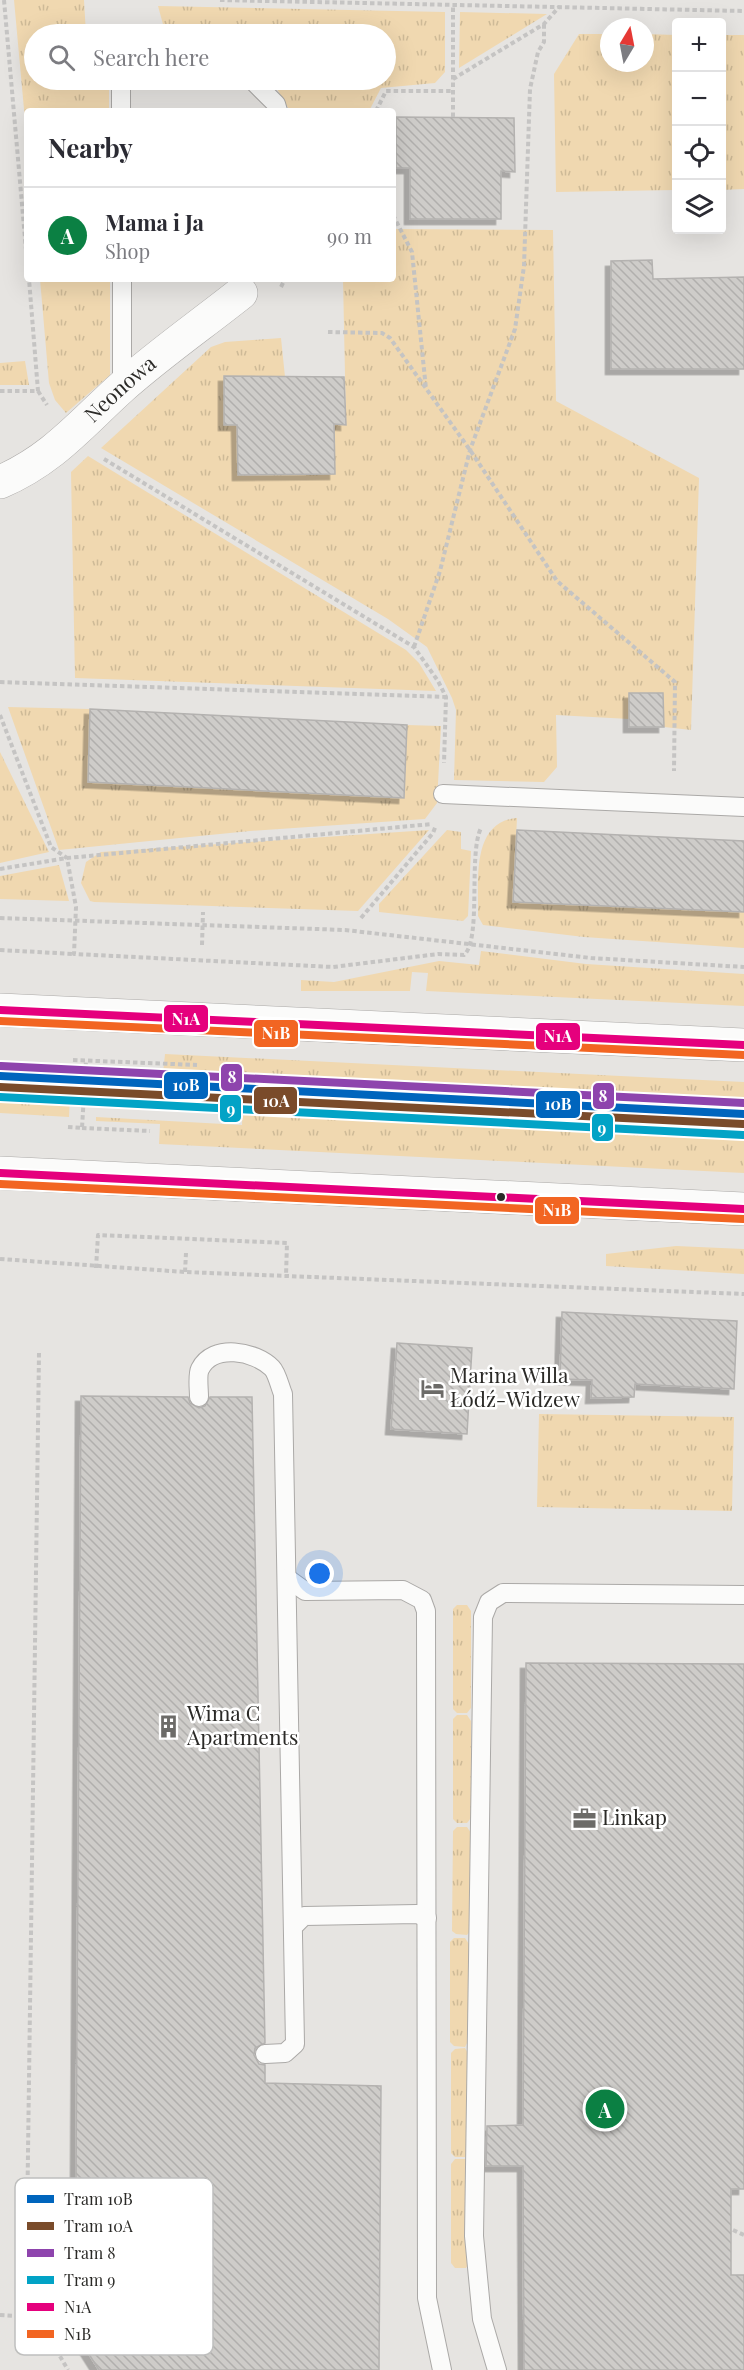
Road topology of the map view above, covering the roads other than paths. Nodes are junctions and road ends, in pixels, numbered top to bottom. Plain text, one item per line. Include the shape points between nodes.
1 (121, 90) edge
2 (262, 90) edge
3 (121, 108) edge
4 (278, 108) edge
5 (122, 282) edge
6 (246, 286) edge
7 (122, 387) junction
8 (0, 482) edge
9 (443, 794) road end
10 (744, 807) edge
11 (0, 1010) edge
12 (744, 1046) edge
13 (0, 1173) edge
14 (744, 1209) edge
15 (199, 1397) dead end
16 (287, 1578) junction
17 (305, 1591) junction
18 (744, 1595) edge
19 (288, 1602) junction
20 (424, 1913) junction
21 (298, 1918) junction
22 (265, 2054) dead end
23 (442, 2370) edge
24 (498, 2370) edge

1 - 3 lane
2 - 4 lane
5 - 7 lane
6 - 7 main road, Neonowa
7 - 8 main road, Neonowa via 74,435 23,473
9 - 10 lane
11 - 12 main road
13 - 14 main road
15 - 16 lane via 200,1370 211,1356 224,1352 249,1355 273,1368 283,1394
16 - 17 lane
16 - 19 lane
17 - 19 lane
17 - 20 lane via 403,1590 422,1600 426,1611
18 - 24 lane via 503,1593 489,1602 483,1617 474,2236 483,2319
19 - 21 lane
20 - 21 lane
20 - 23 lane via 427,2298
21 - 22 lane via 295,2044 285,2053

